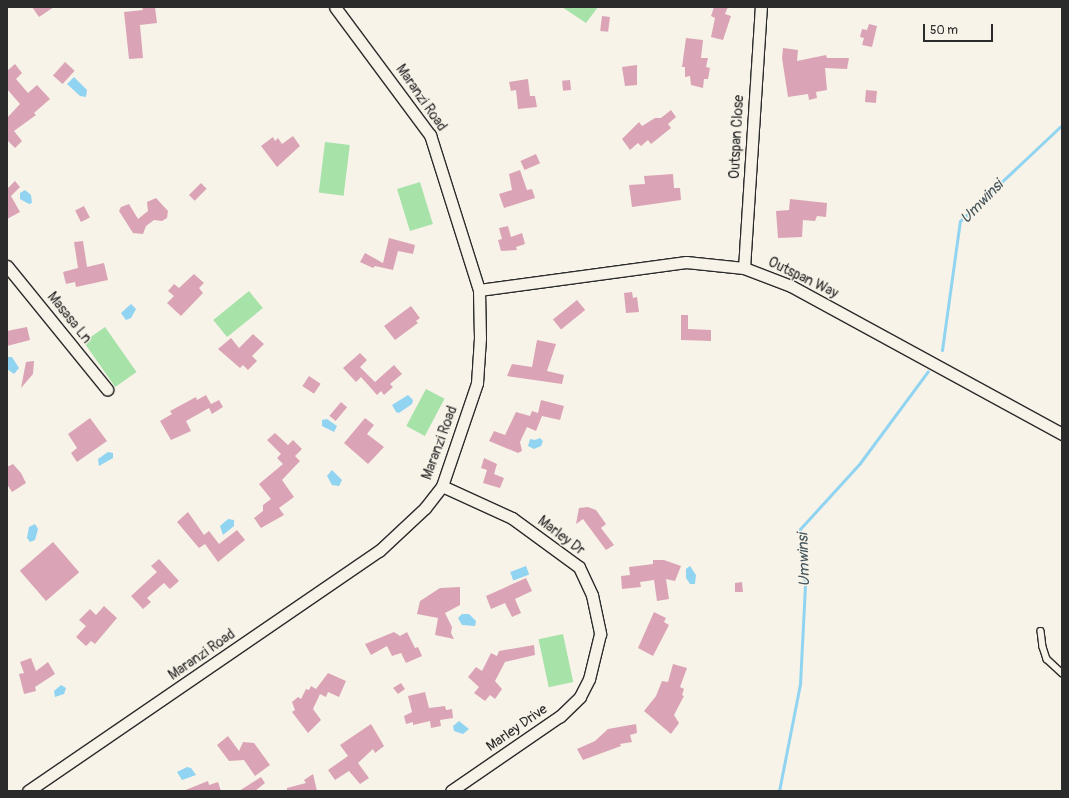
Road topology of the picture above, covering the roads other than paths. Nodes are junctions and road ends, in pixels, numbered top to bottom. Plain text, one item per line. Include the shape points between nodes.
1 (335, 7) edge
2 (761, 7) edge
3 (7, 266) edge
4 (744, 268) junction
5 (479, 290) junction
6 (107, 389) dead end
7 (1062, 434) edge
8 (442, 486) junction
9 (1041, 631) dead end
10 (1062, 672) edge
11 (589, 679) joint
12 (28, 791) edge
13 (451, 791) edge

1 - 5 street, Maranzi Road via 430,135
2 - 4 street, Outspan Close
3 - 6 street, Masasa Ln
4 - 5 street, Outspan Way via 686,262
4 - 7 street, Outspan Way via 791,286
5 - 8 street, Maranzi Road via 480,338 477,383
8 - 11 street, Marley Dr via 512,518 579,567 592,594 600,634
8 - 12 street, Maranzi Road via 425,508 379,551
9 - 10 lane via 1047,659
11 - 13 street, Marley Drive via 580,698 560,716

